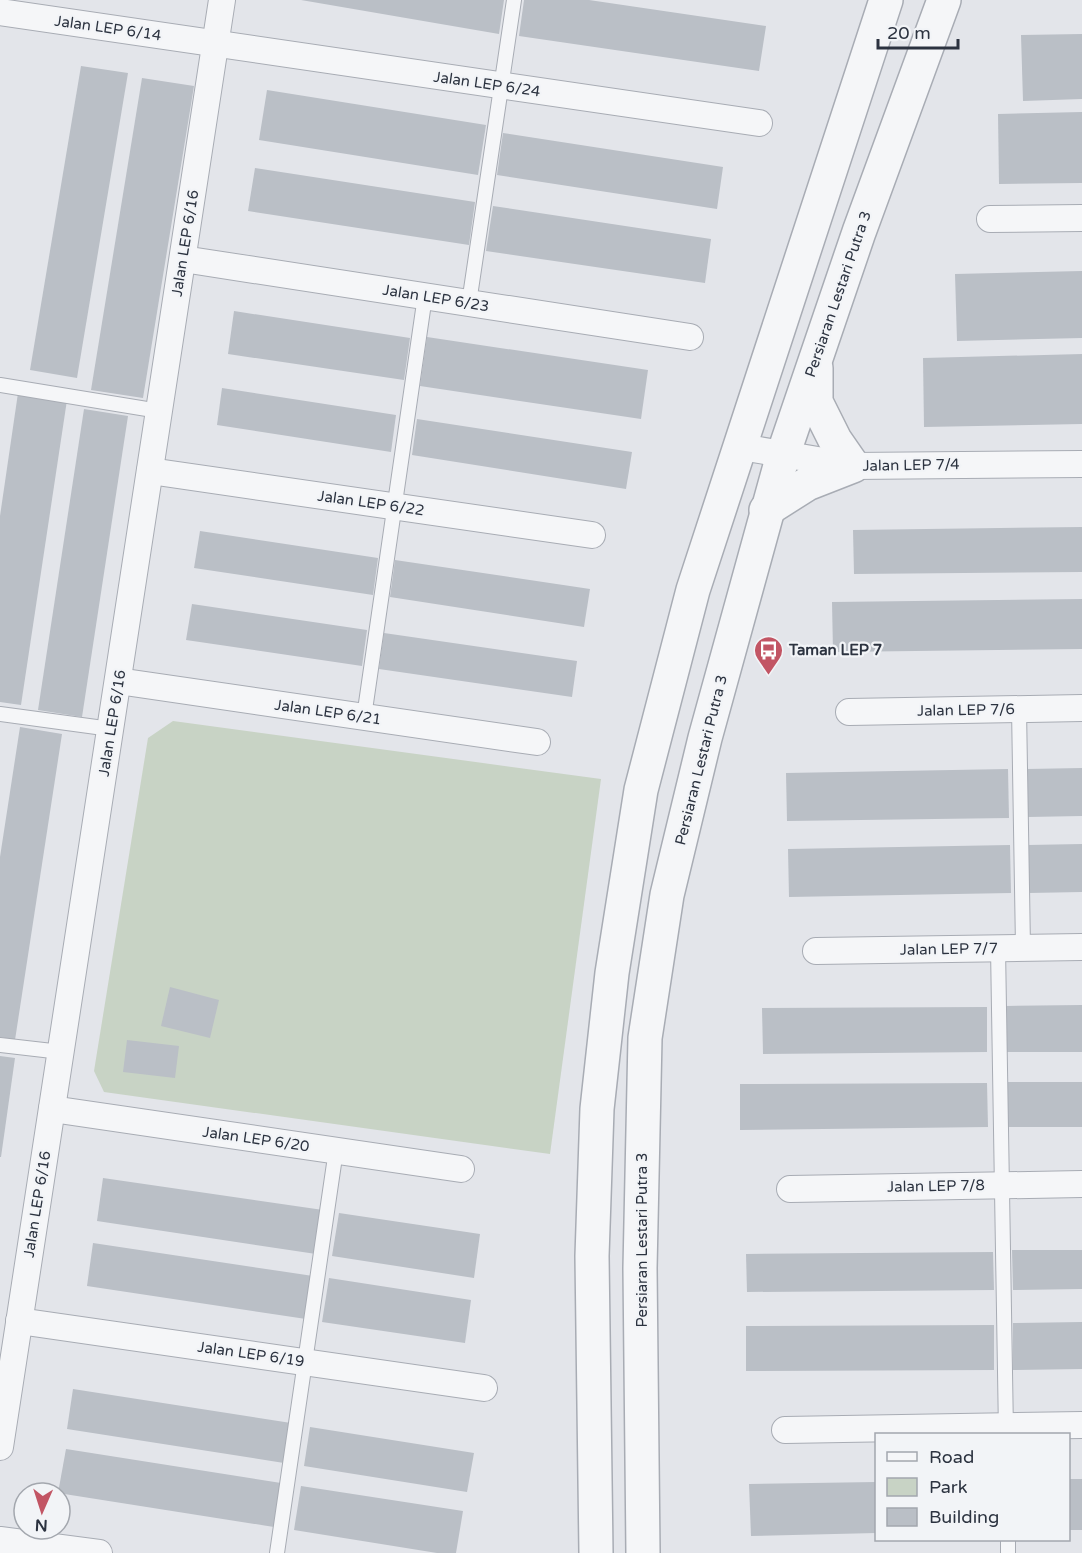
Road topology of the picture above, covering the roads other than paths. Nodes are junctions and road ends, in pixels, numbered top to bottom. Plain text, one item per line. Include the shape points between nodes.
1 (222, 0) edge
2 (513, 0) edge
3 (886, 0) edge
4 (944, 0) edge
5 (0, 16) edge
6 (216, 44) junction
7 (501, 86) junction
8 (759, 123) dead end
9 (1082, 218) edge
10 (990, 219) dead end
11 (183, 259) junction
12 (425, 296) junction
13 (470, 303) junction
14 (690, 337) dead end
15 (816, 358) junction
16 (0, 385) edge
17 (159, 411) junction
18 (741, 447) junction
19 (783, 455) junction
20 (1082, 464) edge
21 (853, 466) junction
22 (150, 471) junction
23 (394, 506) junction
24 (766, 510) junction
25 (592, 535) dead end
26 (118, 681) junction
27 (1082, 708) edge
28 (1019, 709) junction
29 (849, 712) dead end
30 (0, 714) edge
31 (364, 717) junction
32 (111, 729) junction
33 (537, 742) dead end
34 (1082, 946) edge
35 (1010, 948) junction
36 (816, 951) dead end
37 (0, 1045) edge
38 (61, 1052) junction
39 (52, 1109) junction
40 (336, 1150) junction
41 (461, 1169) dead end
42 (1082, 1184) edge
43 (1002, 1185) junction
44 (790, 1189) dead end
45 (19, 1321) junction
46 (305, 1362) junction
47 (6, 1374) edge
48 (484, 1388) dead end
49 (1082, 1425) edge
50 (785, 1430) dead end
51 (1006, 1430) edge
52 (0, 1447) edge
53 (0, 1540) edge
54 (99, 1553) edge
55 (277, 1553) edge
56 (596, 1553) edge
57 (643, 1553) edge

1 - 6 street, Jalan LEP 6/16
2 - 7 lane
3 - 18 street
4 - 15 street, Persiaran Lestari Putra 3
5 - 6 street, Jalan LEP 6/14
6 - 7 street, Jalan LEP 6/24
6 - 11 street, Jalan LEP 6/16
7 - 8 street, Jalan LEP 6/24
7 - 13 lane
9 - 10 street
11 - 12 street, Jalan LEP 6/23
11 - 17 street, Jalan LEP 6/16
12 - 13 street, Jalan LEP 6/23
12 - 23 lane
13 - 14 street, Jalan LEP 6/23
15 - 19 street, Persiaran Lestari Putra 3
15 - 21 street via 816,402
16 - 17 lane
17 - 22 street, Jalan LEP 6/16
18 - 19 street, Jalan LEP 7/4
18 - 56 street via 693,590 641,790 612,973 597,1109 593,1245
19 - 21 street, Jalan LEP 7/4
19 - 24 street, Persiaran Lestari Putra 3
20 - 21 street, Jalan LEP 7/4
21 - 24 street via 807,484
22 - 23 street, Jalan LEP 6/22
22 - 26 street, Jalan LEP 6/16
23 - 25 street, Jalan LEP 6/22
23 - 31 lane
24 - 57 street, Persiaran Lestari Putra 3 via 667,895 645,1038 640,1268
26 - 31 street, Jalan LEP 6/21
26 - 32 street, Jalan LEP 6/16
27 - 28 street, Jalan LEP 7/6
28 - 29 street, Jalan LEP 7/6
28 - 35 lane
30 - 32 lane
31 - 33 street, Jalan LEP 6/21
32 - 38 street, Jalan LEP 6/16
34 - 35 street, Jalan LEP 7/7
35 - 36 street, Jalan LEP 7/7
35 - 43 lane
37 - 38 lane
38 - 39 street, Jalan LEP 6/16
39 - 40 street, Jalan LEP 6/20
39 - 45 street, Jalan LEP 6/16
40 - 41 street, Jalan LEP 6/20
40 - 46 lane
42 - 43 street, Jalan LEP 7/8
43 - 44 street, Jalan LEP 7/8
43 - 51 lane
45 - 46 street, Jalan LEP 6/19
45 - 47 street, Jalan LEP 6/16
46 - 48 street, Jalan LEP 6/19
46 - 55 lane
47 - 52 street, Jalan LEP 6/16
49 - 51 street
50 - 51 street
53 - 54 street

